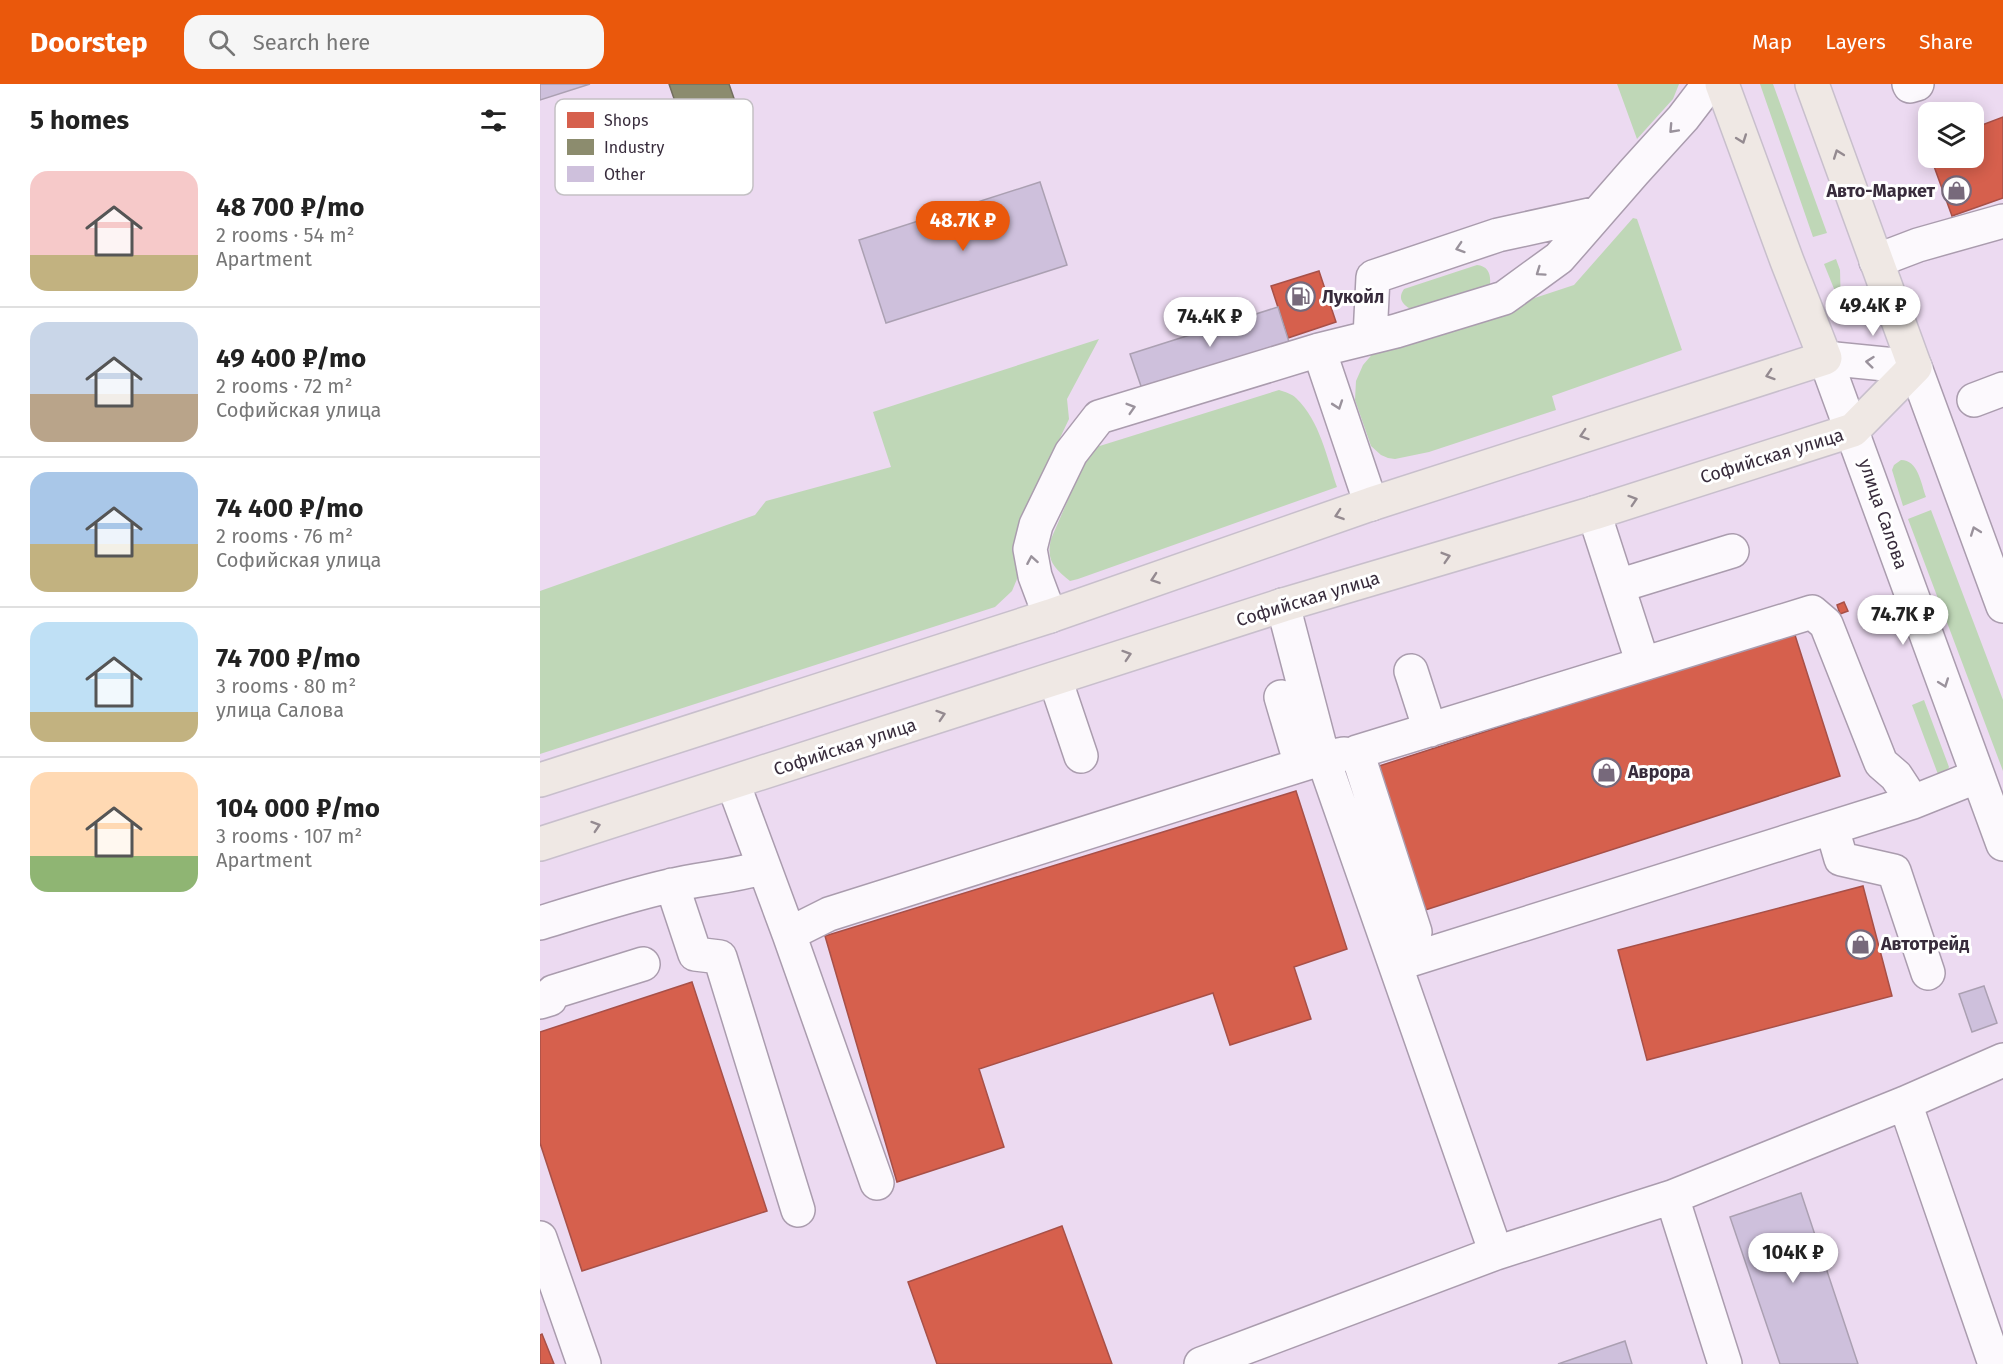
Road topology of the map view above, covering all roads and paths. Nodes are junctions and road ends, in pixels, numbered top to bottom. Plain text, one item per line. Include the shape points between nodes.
1 (1709, 84) edge
2 (1722, 84) edge
3 (1812, 84) edge
4 (1909, 84) edge
5 (1917, 84) edge
6 (1598, 213) junction
7 (2003, 221) edge
8 (1876, 261) junction
9 (1370, 337) junction
10 (1319, 350) junction
11 (1825, 358) junction
12 (1915, 367) junction
13 (1853, 430) junction
14 (1371, 504) junction
15 (1594, 513) junction
16 (1732, 551) dead end
17 (1618, 586) junction
18 (2000, 586) edge
19 (1283, 605) junction
20 (1050, 616) junction
21 (1643, 664) junction
22 (1411, 671) dead end
23 (1055, 679) junction
24 (1281, 697) dead end
25 (1430, 729) junction
26 (1357, 752) junction
27 (1081, 756) dead end
28 (1312, 761) junction
29 (1978, 776) junction
30 (540, 780) edge
31 (733, 783) junction
32 (1913, 802) junction
33 (1832, 828) junction
34 (540, 844) edge
35 (2003, 844) edge
36 (764, 867) junction
37 (672, 885) junction
38 (540, 923) edge
39 (1415, 932) dead end
40 (789, 934) junction
41 (643, 964) dead end
42 (1397, 964) junction
43 (1928, 973) dead end
44 (540, 1002) edge
45 (2003, 1060) edge
46 (1905, 1103) junction
47 (878, 1183) dead end
48 (1672, 1197) junction
49 (798, 1210) dead end
50 (540, 1238) edge
51 (1496, 1253) junction
52 (584, 1364) edge
53 (1201, 1364) edge
54 (1725, 1364) edge
55 (1995, 1364) edge

1 -> 6 street
2 -> 11 main road, улица Салова
8 -> 3 main road
4 - 5 street
6 -> 9 street via 1559,258 1504,298
6 -> 9 street via 1498,235 1372,277
7 - 8 street via 1918,244
8 - 12 main road
9 - 10 street
10 -> 14 street
20 -> 10 street via 1030,549 1071,453 1099,417
12 -> 11 street
11 - 13 street, улица Салова
11 -> 14 main road
12 - 13 main road, Софийская улица
18 -> 12 street
15 -> 13 main road, Софийская улица
13 -> 29 street, улица Салова
14 -> 20 main road
15 - 17 street
19 -> 15 main road, Софийская улица
16 - 17 street
17 - 21 street
23 -> 19 main road, Софийская улица
19 - 28 street
20 - 30 main road
21 - 25 street
21 - 32 street via 1812,612 1826,624 1881,763 1896,776
22 - 25 street
23 - 27 street
31 -> 23 main road, Софийская улица
24 - 28 street
25 - 26 street
26 - 28 street
26 - 39 street
28 - 40 street via 829,914
28 - 42 street
29 - 32 street
29 - 35 street, улица Салова
34 -> 31 main road, Софийская улица
31 - 36 street
32 - 33 street
33 - 42 street
33 - 43 street via 1841,859 1894,871
36 - 37 street
36 - 40 street
37 - 38 street
37 - 49 street via 695,954 720,957
40 - 47 street
41 - 44 street via 554,992 550,999
42 - 51 street
45 - 46 street
46 - 48 street
46 - 55 street
48 - 51 street
48 - 54 street
50 - 52 street
51 - 53 street

